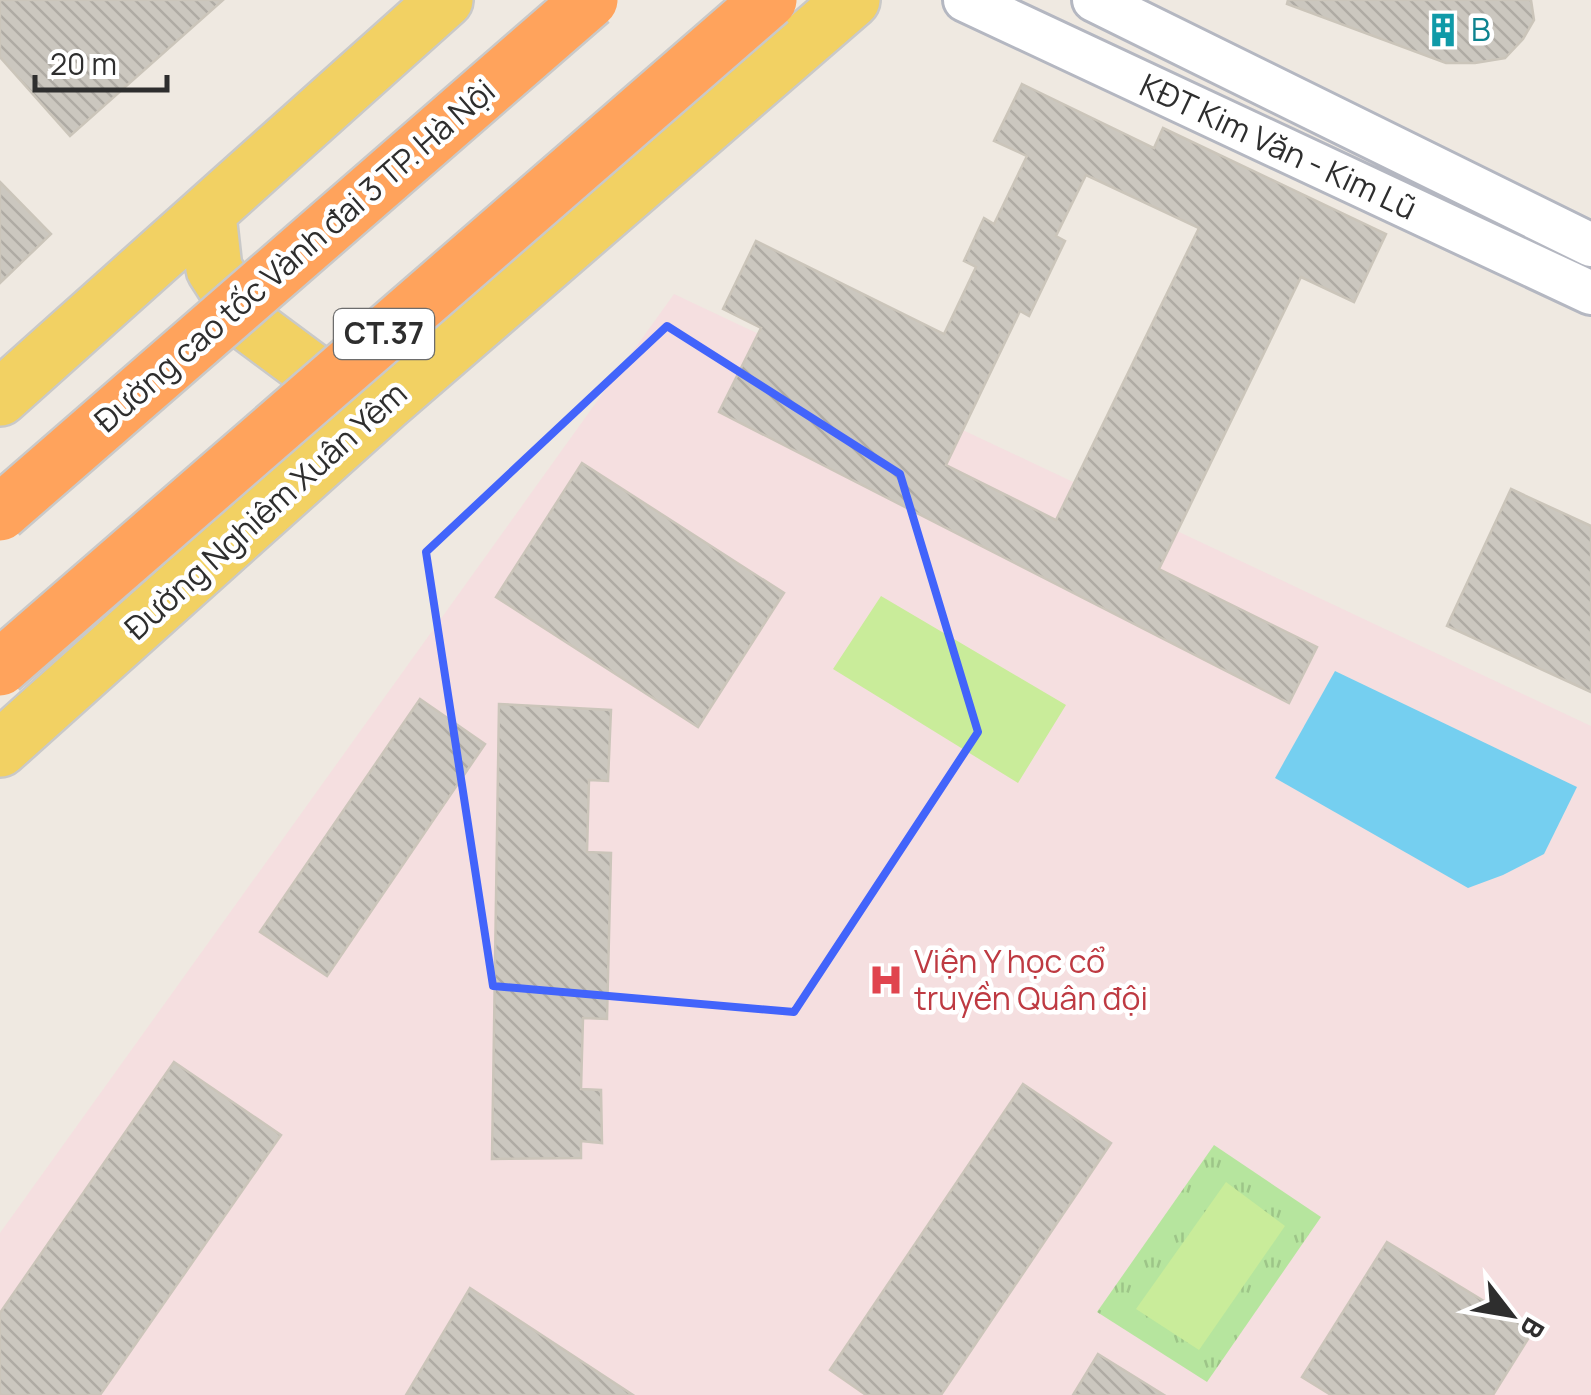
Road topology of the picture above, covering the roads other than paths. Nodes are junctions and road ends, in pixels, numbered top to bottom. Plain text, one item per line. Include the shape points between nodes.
1 (446, 0) edge
2 (590, 0) edge
3 (769, 0) edge
4 (852, 0) edge
5 (965, 0) edge
6 (1094, 0) edge
7 (1470, 183) junction
8 (208, 215) junction
9 (1452, 228) junction
10 (1591, 245) edge
11 (1591, 293) edge
12 (0, 398) edge
13 (386, 403) junction
14 (0, 513) edge
15 (0, 668) edge
16 (0, 749) edge

1 - 8 main road
2 - 14 highway, Đường cao tốc Vành đai 3 TP. Hà Nội, bridge
3 - 15 highway, CT.37, bridge
4 - 13 main road, Đường Nghiêm Xuân Yêm
5 - 9 street, KĐT Kim Văn - Kim Lũ
6 - 7 street, KĐT Kim Văn - Kim Lũ
7 - 9 street
7 - 10 street, KĐT Kim Văn - Kim Lũ
8 - 12 main road
8 - 13 main road via 214,270 250,326 320,377
9 - 11 street, KĐT Kim Văn - Kim Lũ
13 - 16 main road, Đường Nghiêm Xuân Yêm

